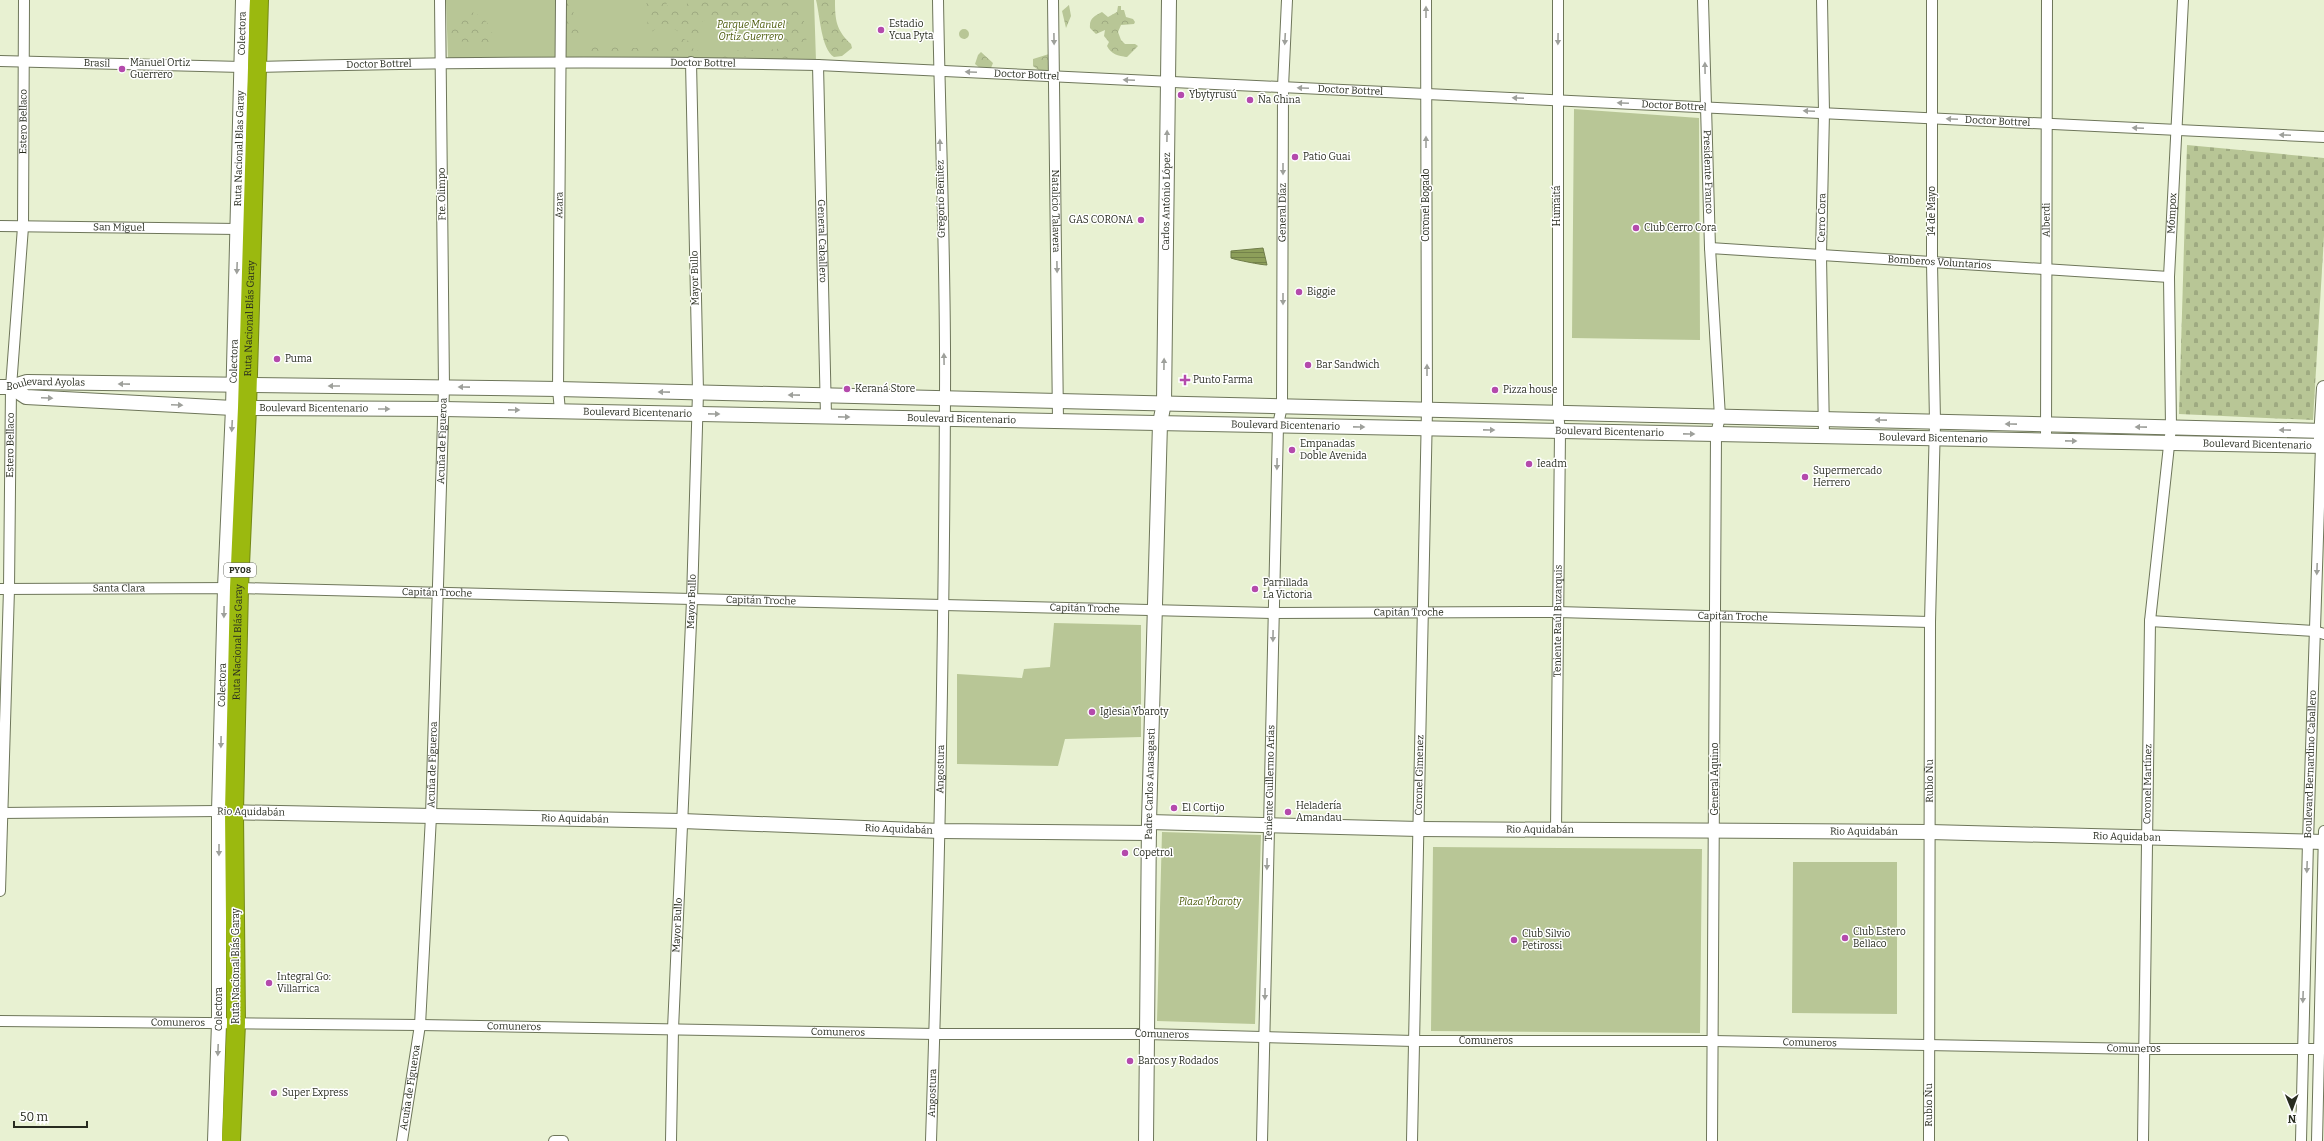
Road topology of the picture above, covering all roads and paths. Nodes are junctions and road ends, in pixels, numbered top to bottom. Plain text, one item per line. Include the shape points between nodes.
1 (24, 0) edge
2 (243, 0) edge
3 (259, 0) edge
4 (440, 0) edge
5 (561, 0) edge
6 (938, 0) edge
7 (1053, 0) edge
8 (1169, 0) edge
9 (1287, 0) edge
10 (1426, 0) edge
11 (1558, 0) edge
12 (1703, 0) edge
13 (1822, 0) edge
14 (1932, 0) edge
15 (2047, 0) edge
16 (2183, 0) edge
17 (0, 61) edge
18 (24, 62) junction
19 (440, 62) junction
20 (691, 62) junction
21 (562, 63) junction
22 (818, 65) junction
23 (249, 67) junction
24 (939, 71) junction
25 (1054, 76) junction
26 (1168, 82) junction
27 (1283, 87) junction
28 (1426, 94) junction
29 (1557, 100) junction
30 (1706, 107) junction
31 (1824, 112) junction
32 (1933, 118) junction
33 (2047, 124) junction
34 (2177, 130) junction
35 (2324, 137) edge
36 (0, 226) edge
37 (23, 227) junction
38 (238, 229) junction
39 (1710, 248) junction
40 (1821, 255) junction
41 (1932, 263) junction
42 (2048, 270) junction
43 (2169, 277) junction
44 (240, 386) junction
45 (5, 387) edge
46 (444, 387) junction
47 (2324, 388) edge
48 (558, 389) junction
49 (698, 392) junction
50 (826, 395) junction
51 (945, 398) junction
52 (1058, 400) junction
53 (1164, 403) junction
54 (1282, 406) junction
55 (240, 408) junction
56 (443, 409) junction
57 (1427, 409) junction
58 (560, 411) junction
59 (1558, 412) junction
60 (697, 414) junction
61 (826, 416) junction
62 (1720, 417) junction
63 (944, 419) junction
64 (1823, 419) junction
65 (1058, 421) junction
66 (1935, 422) junction
67 (1160, 423) junction
68 (2046, 424) junction
69 (1278, 425) junction
70 (1426, 428) junction
71 (2171, 428) junction
72 (2322, 431) edge
73 (1560, 432) junction
74 (1716, 434) junction
75 (1824, 436) junction
76 (1934, 439) junction
77 (2046, 441) junction
78 (2170, 443) junction
79 (2323, 446) edge
80 (232, 588) junction
81 (4, 589) edge
82 (439, 594) junction
83 (692, 600) junction
84 (944, 606) junction
85 (1155, 611) junction
86 (1557, 612) junction
87 (1273, 613) junction
88 (1422, 613) junction
89 (1715, 615) junction
90 (2150, 621) junction
91 (1930, 622) junction
92 (2319, 633) edge
93 (1, 812) edge
94 (227, 812) junction
95 (431, 816) junction
96 (682, 821) junction
97 (1268, 826) junction
98 (1149, 827) junction
99 (1419, 829) junction
100 (1556, 830) junction
101 (1715, 830) junction
102 (941, 831) junction
103 (2324, 831) edge
104 (1930, 832) junction
105 (2146, 836) junction
106 (2308, 841) junction
107 (2324, 842) edge
108 (0, 890) edge
109 (0, 1021) edge
110 (228, 1023) junction
111 (420, 1024) junction
112 (673, 1029) junction
113 (935, 1034) junction
114 (1146, 1034) junction
115 (1264, 1036) junction
116 (1414, 1041) junction
117 (1713, 1041) junction
118 (1929, 1044) junction
119 (2144, 1049) junction
120 (2302, 1049) junction
121 (2322, 1049) edge
122 (215, 1141) edge
123 (231, 1141) edge
124 (402, 1141) edge
125 (554, 1141) edge
126 (563, 1141) edge
127 (671, 1141) edge
128 (931, 1141) edge
129 (1146, 1141) edge
130 (1262, 1141) edge
131 (1412, 1141) edge
132 (1712, 1141) edge
133 (1928, 1141) edge
134 (2143, 1141) edge
135 (2301, 1141) edge
136 (2317, 1141) edge

1 - 18 street, Estero Bellaco
2 - 23 main road, Colectora
3 - 23 highway, Ruta Nacional Blás Garay / PY08
4 - 19 street, Fte. Olimpo
5 - 21 street, Azara
6 - 24 street, Gregorio Benitez
7 -> 25 street, Natalicio Talavera
8 - 26 main road, Carlos António López
9 -> 27 street, General Díaz
28 -> 10 street, Coronel Bogado
11 -> 29 street, Humaitá
30 -> 12 street, Presidente Franco
13 - 31 street, Cerro Cora
14 - 32 street, 14 de Mayo
15 - 33 street, Alberdi
16 - 34 street, Mómpox
17 - 18 street, Brasil
18 - 23 street, Brasil
18 - 37 street, Estero Bellaco
19 - 21 street, Doctor Bottrel
19 - 23 street, Doctor Bottrel
19 - 46 street, Fte. Olimpo
20 - 21 street, Doctor Bottrel
20 - 22 street, Doctor Bottrel
20 - 49 street, Mayor Bullo
21 - 48 street, Azara
22 - 24 street, Doctor Bottrel
22 - 50 street, General Caballero
23 - 38 main road, Ruta Nacional Blas Garay
23 - 44 highway, Ruta Nacional Blás Garay / PY08
25 -> 24 street, Doctor Bottrel
51 -> 24 street, Gregorio Benitez
26 -> 25 street, Doctor Bottrel
25 -> 52 street, Natalicio Talavera
26 - 27 street, Doctor Bottrel
53 -> 26 main road, Carlos António López
28 -> 27 street, Doctor Bottrel
27 -> 54 street, General Díaz
29 -> 28 street, Doctor Bottrel
57 -> 28 street, Coronel Bogado
30 -> 29 street, Doctor Bottrel
29 - 59 street, Humaitá
31 -> 30 street, Doctor Bottrel
30 - 39 street, Presidente Franco
31 - 32 street, Doctor Bottrel
31 - 40 street, Cerro Cora
33 -> 32 street, Doctor Bottrel
32 - 41 street, 14 de Mayo
34 -> 33 street, Doctor Bottrel
33 - 42 street, Alberdi
35 -> 34 street, Doctor Bottrel
34 - 43 street, Mómpox
36 - 37 street, San Miguel
37 - 38 street, San Miguel
37 - 45 street, Estero Bellaco
38 -> 44 main road, Colectora
39 - 40 street, Bomberos Voluntarios
39 - 62 street, Presidente Franco
40 - 41 street, Bomberos Voluntarios
40 - 64 street, Cerro Cora
41 - 42 street, Bomberos Voluntarios
41 - 66 street, 14 de Mayo
42 - 43 street, Bomberos Voluntarios
42 - 68 street, Alberdi
43 - 71 street, Mómpox
44 -> 45 main road, Boulevard Ayolas via 27,382
46 -> 44 main road, Boulevard Bicentenario
44 - 55 highway, Ruta Nacional Blás Garay / PY08
45 -> 55 main road, Boulevard Ayolas via 26,397
45 - 81 street, Estero Bellaco
48 -> 46 main road, Boulevard Bicentenario
46 - 56 street, Acuña de Figueroa
47 - 72 main road, Boulevard Bernardino Caballero
49 -> 48 main road, Boulevard Bicentenario
48 - 58 street, Azara
50 -> 49 main road, Boulevard Bicentenario
49 - 60 street, Mayor Bullo
50 - 51 main road, Boulevard Bicentenario
50 - 61 street, General Caballero
51 - 52 main road, Boulevard Bicentenario
51 - 63 street, Angostura
52 - 53 main road, Boulevard Bicentenario
52 - 65 street, Natalicio Talavera
53 - 54 main road, Boulevard Bicentenario
53 - 67 main road, Padre Carlos Anasagasti
54 - 57 main road, Boulevard Bicentenario
54 - 69 street, General Díaz
55 -> 56 main road, Boulevard Bicentenario
55 - 80 highway, Ruta Nacional Blás Garay / PY08
56 -> 58 main road, Boulevard Bicentenario
56 - 82 street, Acuña de Figueroa
57 - 59 main road, Boulevard Bicentenario
57 - 70 street, Coronel Gimenez
58 - 60 main road, Boulevard Bicentenario
59 - 62 main road, Boulevard Bicentenario
59 - 73 street, Teniente Raúl Buzarquis
60 -> 61 main road, Boulevard Bicentenario
60 - 83 street, Mayor Bullo
61 -> 63 main road, Boulevard Bicentenario
62 - 64 main road, Boulevard Bicentenario
62 - 74 street, General Aquino
63 - 65 main road, Boulevard Bicentenario
63 - 84 street, Angostura
66 -> 64 main road, Boulevard Bicentenario
64 - 75 street, Cerro Cora
65 - 67 main road, Boulevard Bicentenario
68 -> 66 main road, Boulevard Bicentenario
66 - 76 street, Rubio Ñu
67 - 69 main road, Boulevard Bicentenario
67 - 85 main road, Padre Carlos Anasagasti
71 -> 68 main road, Boulevard Bicentenario
68 - 77 street, Alberdi
69 -> 70 main road, Boulevard Bicentenario
69 -> 87 street, Teniente Guillermo Arias
70 -> 73 main road, Boulevard Bicentenario
70 - 88 street, Coronel Gimenez
72 -> 71 main road, Boulevard Bicentenario
71 - 78 street, Coronel Martínez
72 - 79 main road, Boulevard Bernardino Caballero
73 -> 74 main road, Boulevard Bicentenario
73 - 86 street, Teniente Raúl Buzarquis
74 - 75 main road, Boulevard Bicentenario
74 - 89 street, General Aquino
75 - 76 main road, Boulevard Bicentenario
76 - 77 main road, Boulevard Bicentenario
76 - 91 street, Rubio Ñu
77 -> 78 main road, Boulevard Bicentenario
78 - 79 main road, Boulevard Bicentenario
78 - 90 street, Coronel Martínez
79 -> 92 street, Boulevard Bernardino Caballero
80 - 81 street, Santa Clara
80 - 82 street, Capitán Troche
80 - 94 highway, Ruta Nacional Blás Garay / PY08
81 - 93 street, Estero Bellaco
82 - 83 street, Capitán Troche
82 - 95 street, Acuña de Figueroa
83 - 84 street, Capitán Troche
83 - 96 street, Mayor Bullo
84 - 85 street, Capitán Troche
84 - 102 street, Angostura
85 - 87 street, Capitán Troche
85 - 98 main road, Padre Carlos Anasagasti
86 - 88 street, Capitán Troche
86 - 89 street, Capitán Troche
86 - 100 street, Teniente Raúl Buzarquis
87 - 88 street, Capitán Troche
87 -> 97 street, Teniente Guillermo Arias
88 - 99 street, Coronel Gimenez
89 - 91 street, Capitán Troche
89 - 101 street, General Aquino
90 - 92 street
90 - 105 street, Coronel Martínez
91 - 104 street, Rubio Ñu
92 - 106 street, Boulevard Bernardino Caballero
93 - 94 street, Rio Aquidabán
93 - 108 street, Estero Bellaco
94 - 95 main road, Rio Aquidabán
94 - 110 highway, Ruta Nacional Blás Garay / PY08
95 - 96 main road, Rio Aquidabán
95 - 111 street, Acuña de Figueroa
96 - 102 main road, Rio Aquidabán
96 - 112 street, Mayor Bullo
97 - 98 main road, Rio Aquidabán
97 - 99 main road, Rio Aquidabán
97 -> 115 street, Teniente Guillermo Arias
98 - 102 main road, Rio Aquidabán
98 - 114 main road, Padre Carlos Anasagasti
99 - 100 main road, Rio Aquidabán
99 - 116 street, Coronel Gimenez
100 - 101 main road, Rio Aquidabán
101 - 104 main road, Rio Aquidabán
101 - 117 street, General Aquino
102 - 113 street, Angostura
103 - 107 street, Boulevard Bernardino Caballero
104 - 105 main road, Rio Aquidaban
104 - 118 street, Rubio Ñu
105 - 106 main road, Rio Aquidaban
105 - 119 street, Coronel Martínez
106 - 107 main road, Rio Aquidaban
106 -> 120 street, Boulevard Bernardino Caballero
107 - 121 street, Boulevard Bernardino Caballero
109 - 110 street, Comuneros
110 - 111 street, Comuneros
110 -> 122 main road, Colectora
110 - 123 highway, Ruta Nacional Blás Garay / PY08
111 - 112 street, Comuneros
111 - 124 street, Acuña de Figueroa
112 - 113 street, Comuneros
112 - 127 street, Mayor Bullo
113 - 114 street, Comuneros
113 - 128 street, Angostura
114 - 115 street, Comuneros
114 - 129 main road, Padre Carlos Anasagasti
115 - 116 street, Comuneros
115 - 130 street, Teniente Guillermo Arias
116 - 117 street, Comuneros
116 - 131 street, Coronel Gimenez
117 - 118 street, Comuneros
117 - 132 street, General Aquino
118 - 119 street, Comuneros
118 - 133 street, Rubio Ñu
119 - 120 street, Comuneros
119 - 134 street, Coronel Martínez
120 - 121 street, Comuneros
120 - 135 street, Boulevard Bernardino Caballero
121 - 136 street, Boulevard Bernardino Caballero
125 - 126 street

